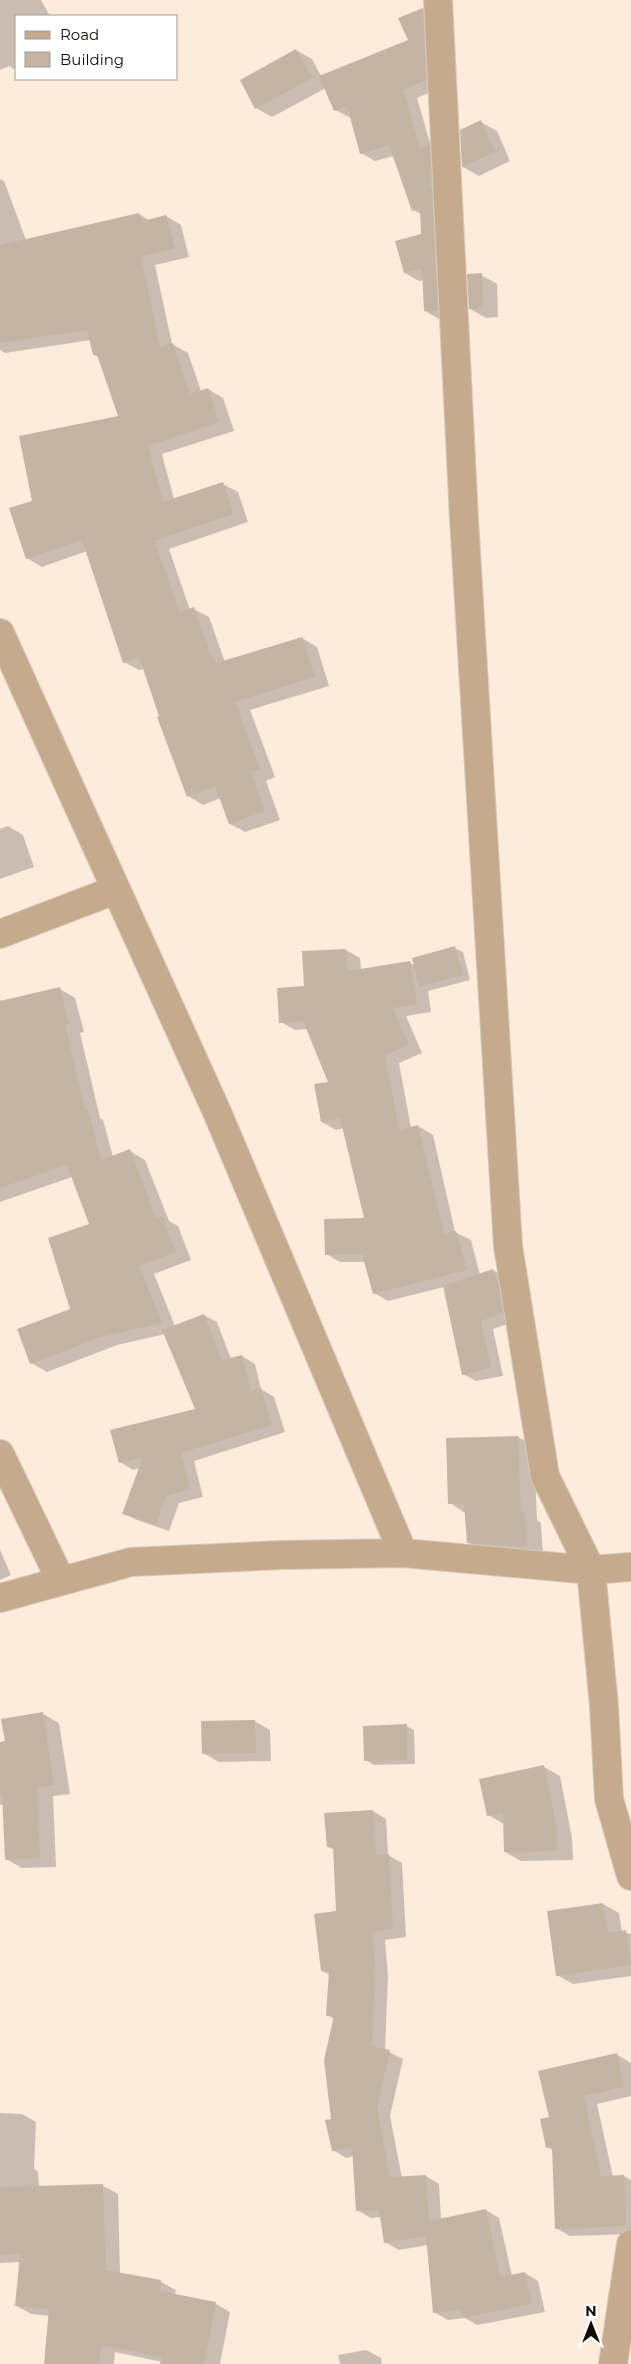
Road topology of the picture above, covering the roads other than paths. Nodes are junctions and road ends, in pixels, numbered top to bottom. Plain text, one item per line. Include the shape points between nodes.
1 (438, 0) edge
2 (0, 633) edge
3 (116, 890) junction
4 (0, 934) edge
5 (0, 1454) edge
6 (403, 1553) junction
7 (631, 1567) edge
8 (591, 1570) junction
9 (61, 1581) junction
10 (0, 1598) edge
11 (631, 1876) edge
12 (631, 2244) edge
13 (613, 2364) edge

1 - 8 street via 464,519 508,1246 545,1476
2 - 3 street
3 - 4 street
3 - 6 street via 217,1112
5 - 9 street
6 - 8 street
6 - 9 street via 131,1562
7 - 8 street
8 - 11 street via 609,1799
9 - 10 street
12 - 13 street

